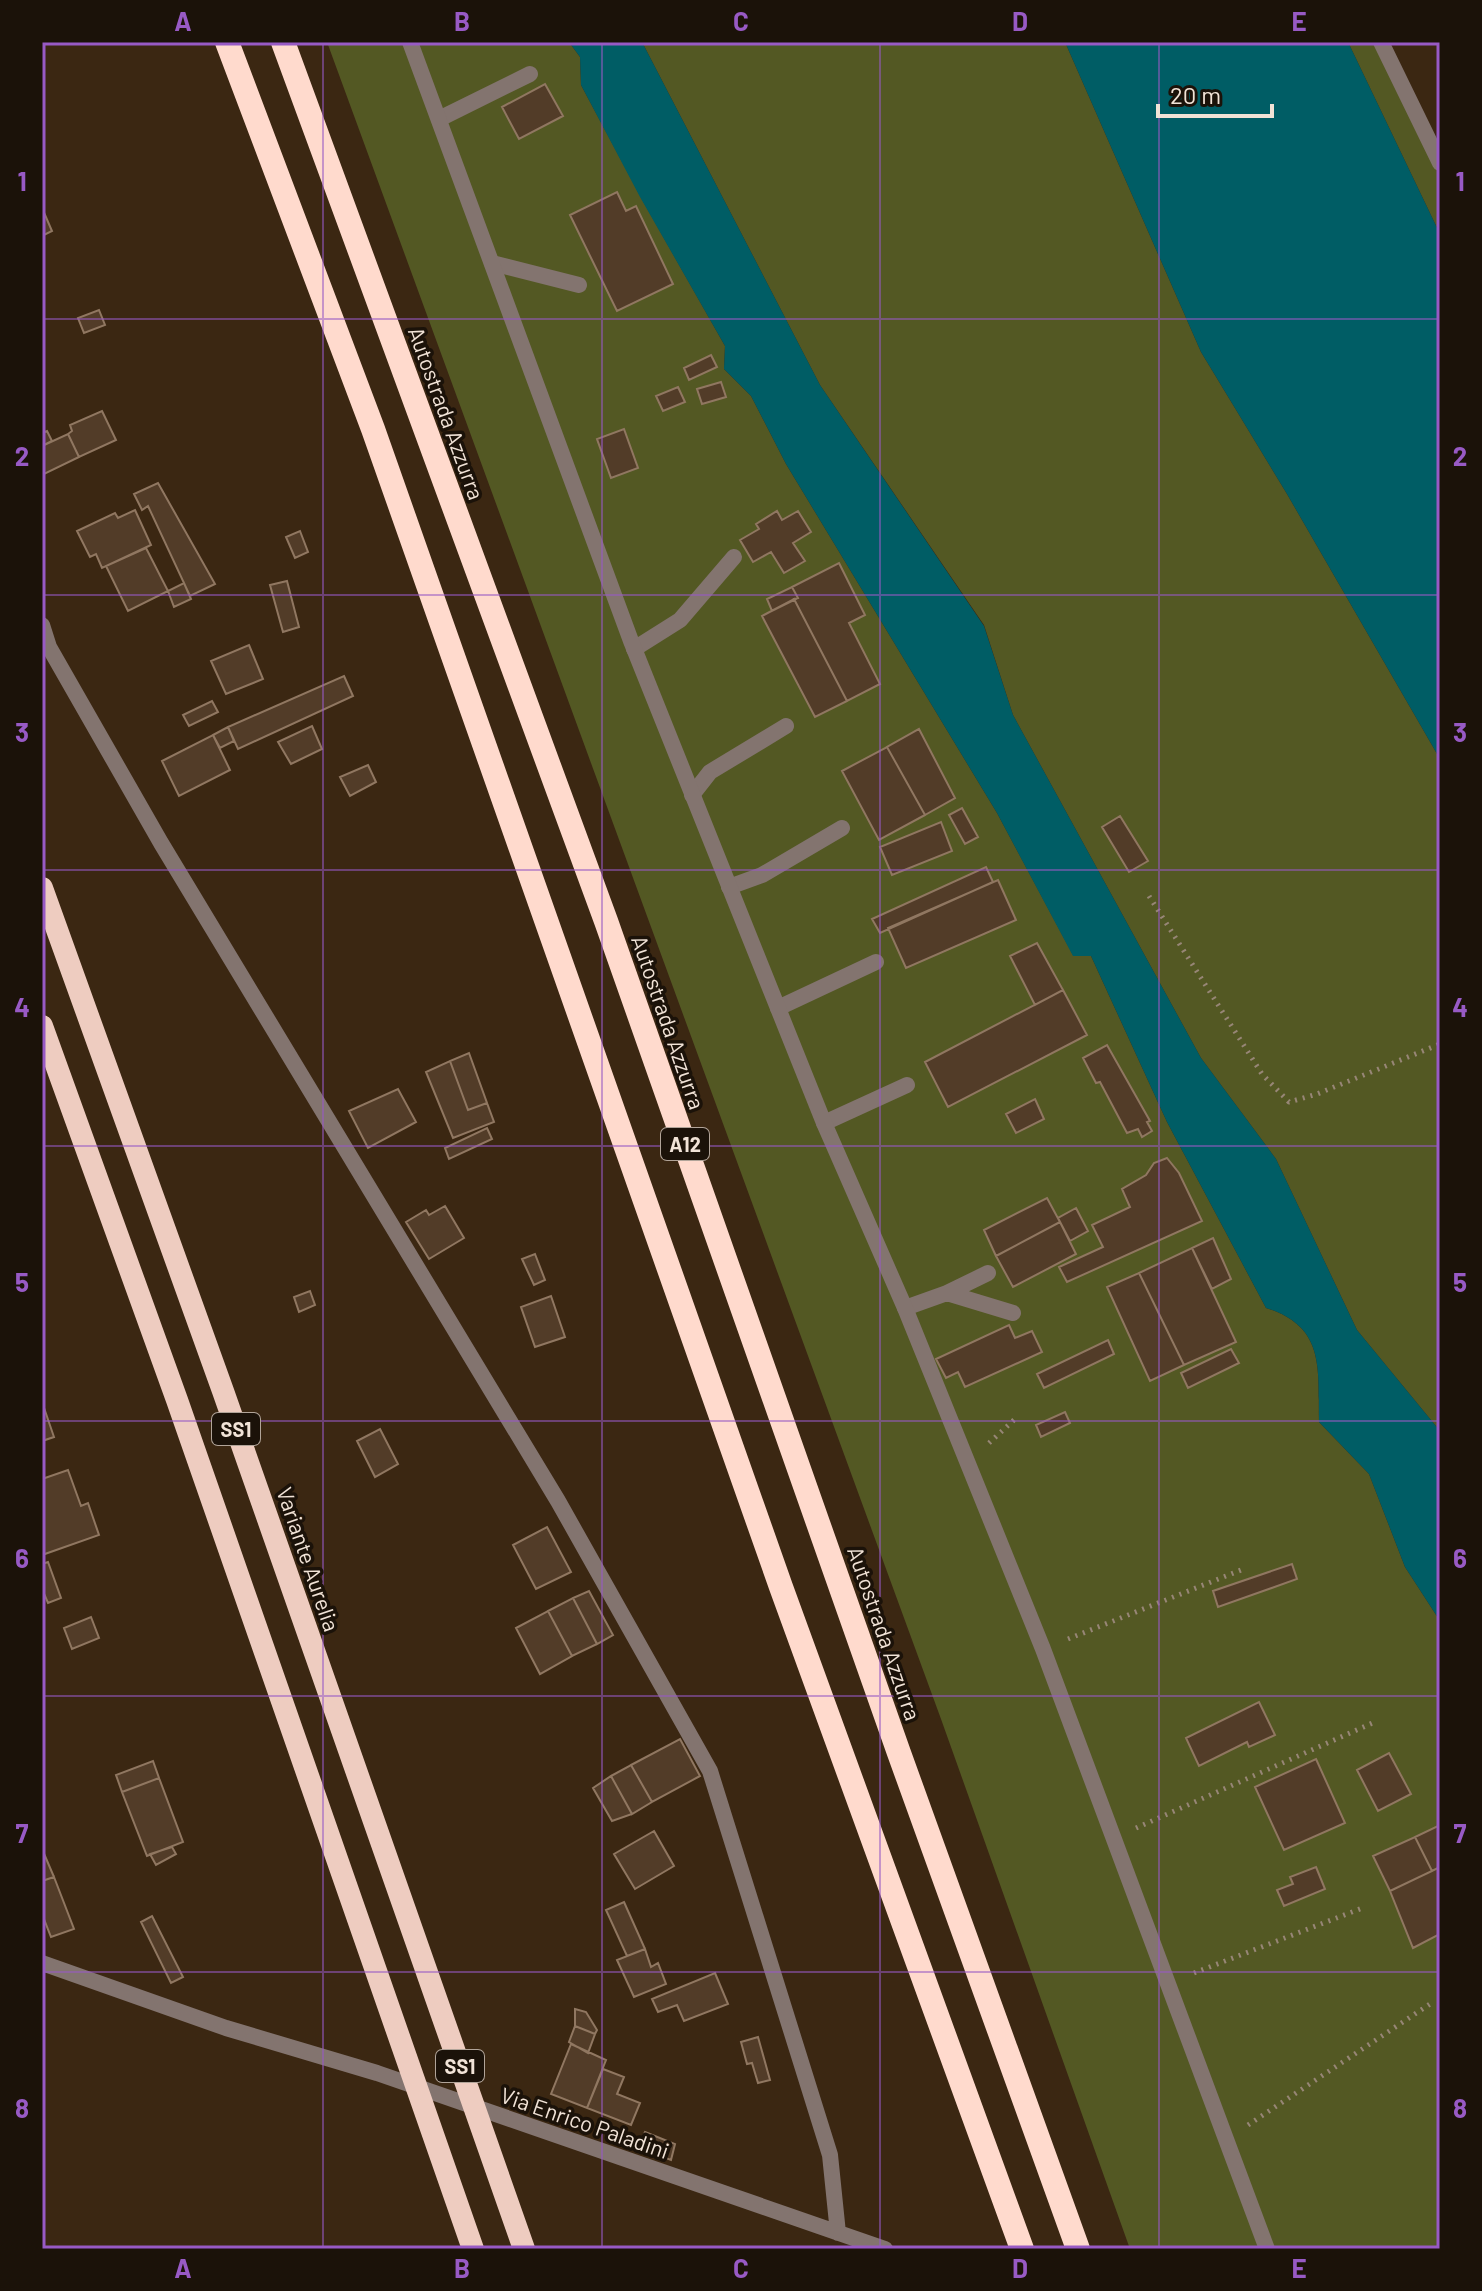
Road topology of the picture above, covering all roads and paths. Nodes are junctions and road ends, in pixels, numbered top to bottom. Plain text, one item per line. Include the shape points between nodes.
1 (227, 42) edge
2 (283, 42) edge
3 (410, 42) edge
4 (1381, 42) edge
5 (530, 74) dead end
6 (439, 119) junction
7 (1440, 163) edge
8 (492, 263) junction
9 (579, 285) dead end
10 (734, 557) dead end
11 (42, 625) edge
12 (634, 649) junction
13 (786, 726) dead end
14 (692, 795) junction
15 (842, 828) dead end
16 (729, 887) junction
17 (42, 888) edge
18 (1149, 896) dead end
19 (876, 962) dead end
20 (778, 1008) junction
21 (42, 1026) edge
22 (1440, 1044) edge
23 (907, 1085) dead end
24 (824, 1123) junction
25 (988, 1273) dead end
26 (947, 1293) junction
27 (905, 1308) junction
28 (1013, 1313) dead end
29 (1241, 1570) dead end
30 (1043, 1649) junction
31 (1377, 1721) dead end
32 (1112, 1839) junction
33 (1365, 1907) dead end
34 (42, 1963) edge
35 (1167, 1983) junction
36 (1430, 2004) dead end
37 (1226, 2139) junction
38 (838, 2233) junction
39 (473, 2249) edge
40 (524, 2249) edge
41 (885, 2249) edge
42 (1022, 2249) edge
43 (1078, 2249) edge
44 (1267, 2249) edge

1 - 42 highway, A12 via 373,429 781,1587
2 - 43 highway, Autostrada Azzurra / A12 via 606,921
3 - 6 street
4 - 7 street
5 - 6 street
6 - 8 street
8 - 9 street
8 - 12 street
10 - 12 street via 680,620
11 - 38 street via 49,647 161,843 558,1501 710,1771 830,2155
12 - 14 street
13 - 14 street via 710,772
14 - 16 street
15 - 16 street via 762,875
16 - 20 street
17 - 40 highway, Variante Aurelia / SS1
18 - 22 path via 1262,1074 1289,1102
19 - 20 street
20 - 24 street
21 - 39 highway, SS1
23 - 24 street
24 - 27 street
25 - 26 street
26 - 27 street
26 - 28 street
27 - 30 street
29 - 30 path
30 - 32 street
31 - 32 path
32 - 35 street
33 - 35 path
34 - 38 street, Via Enrico Paladini
35 - 37 street
36 - 37 path
37 - 44 street
38 - 41 street, Via Enrico Paladini

